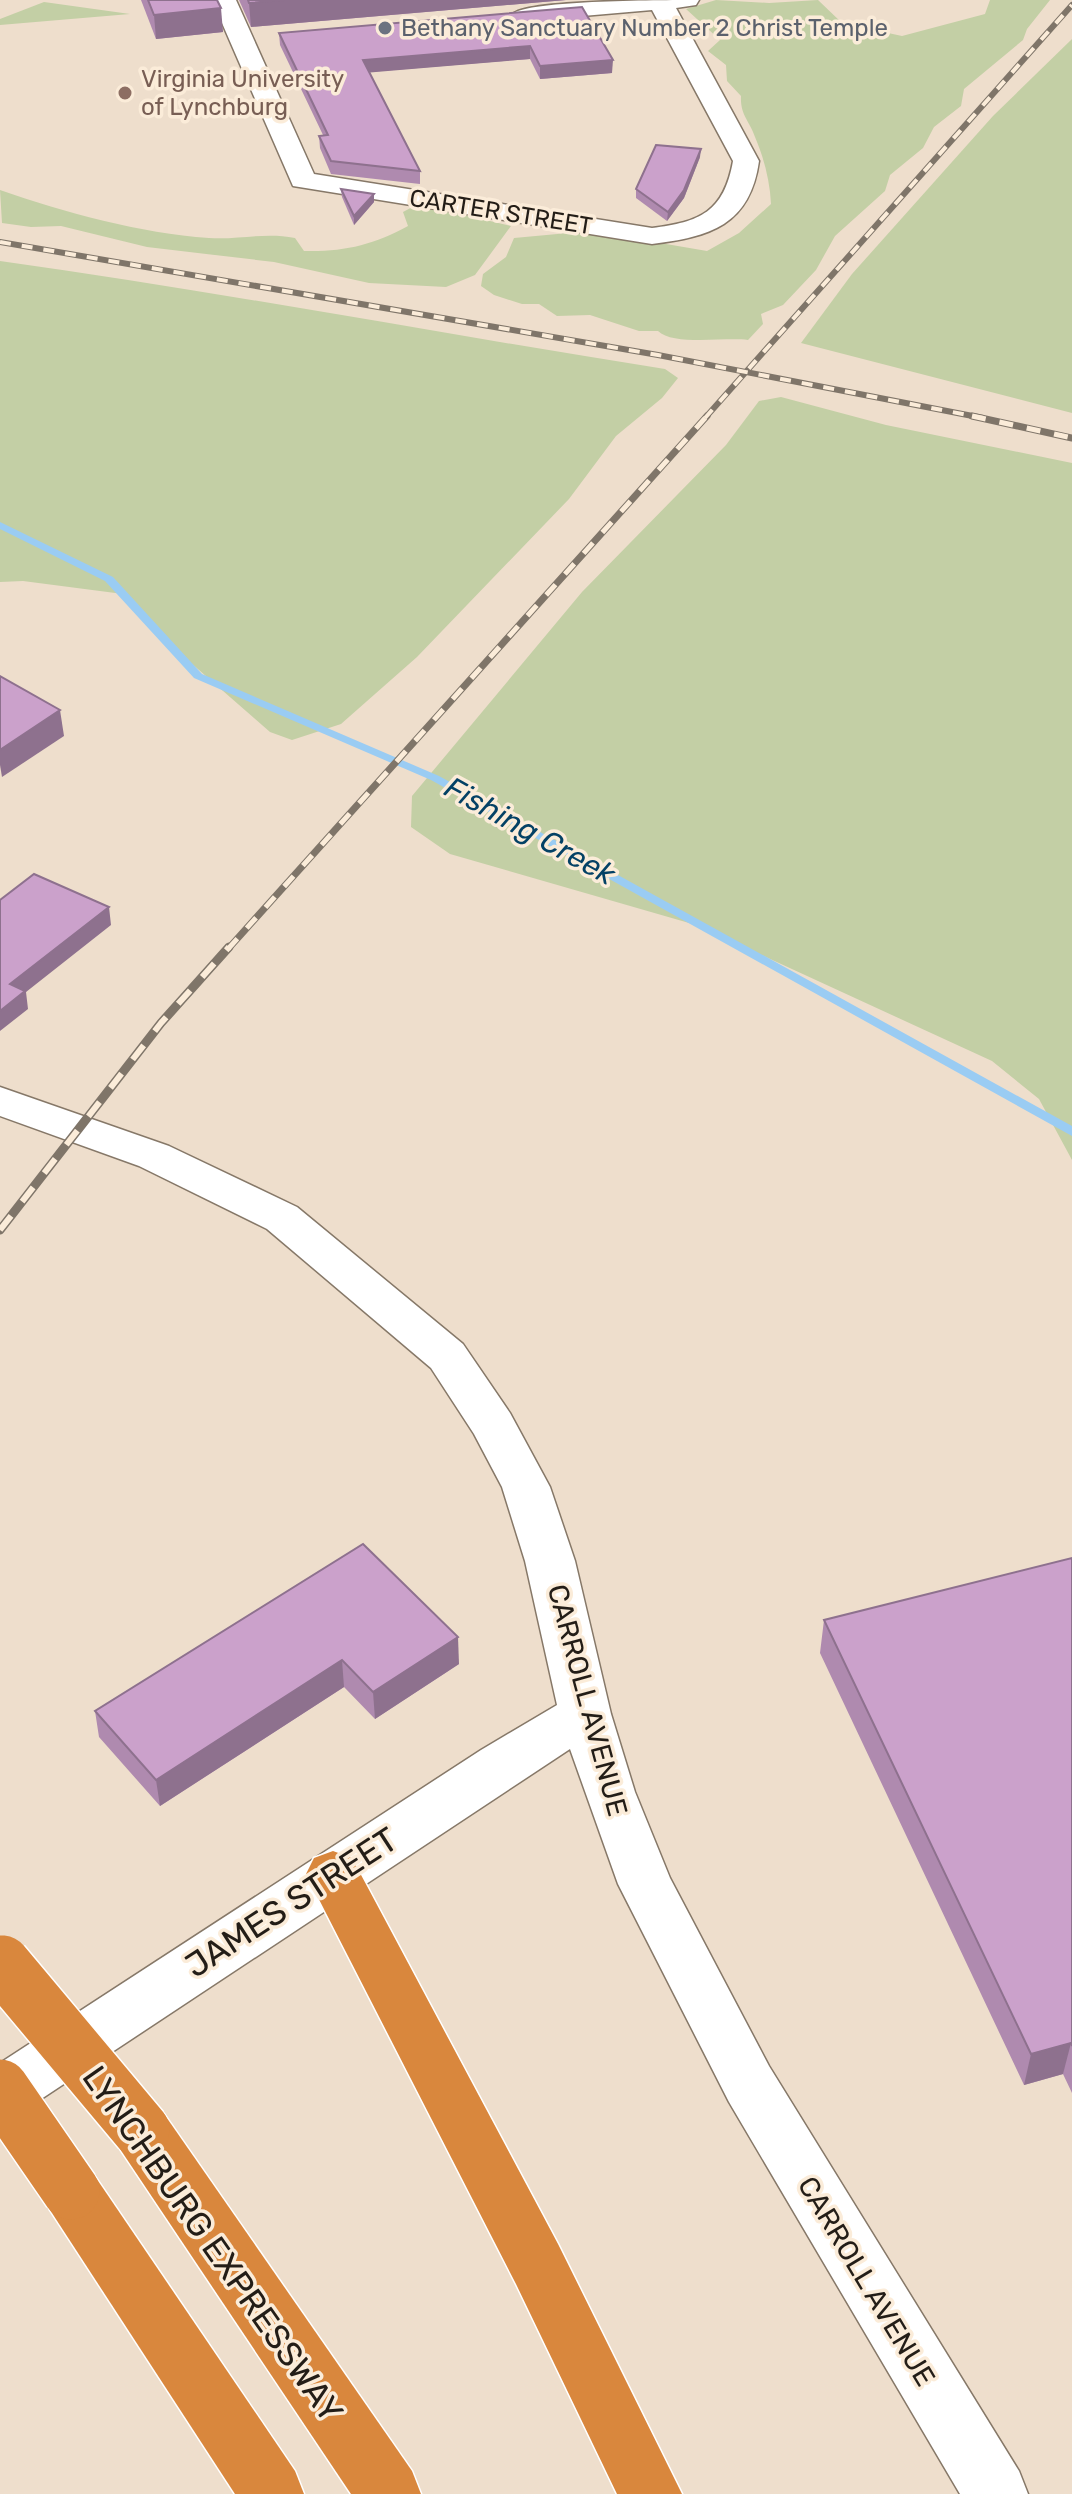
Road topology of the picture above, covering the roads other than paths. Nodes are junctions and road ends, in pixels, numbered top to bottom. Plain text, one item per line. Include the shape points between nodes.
1 (224, 0) edge
2 (689, 0) edge
3 (660, 1) edge
4 (505, 16) edge
5 (271, 35) edge
6 (239, 38) junction
7 (0, 1101) edge
8 (585, 1714) junction
9 (333, 1874) junction
10 (1, 1963) edge
11 (0, 2088) edge
12 (0, 2095) edge
13 (272, 2494) edge
14 (389, 2494) edge
15 (650, 2494) edge
16 (996, 2494) edge

1 - 6 street
2 - 3 street
3 - 4 street
3 - 6 street, CARTER STREET via 746,161 744,184 719,218 700,228 652,236 303,180
5 - 6 street
7 - 8 street, CARROLL AVENUE via 154,1156 282,1218 447,1356 526,1487 550,1561
8 - 9 street, JAMES STREET
8 - 16 street, CARROLL AVENUE via 645,1884 742,2071
9 - 12 street, JAMES STREET
9 - 15 highway via 537,2264
10 - 14 highway, LYNCHBURG EXPRESSWAY, bridge via 141,2130
11 - 13 highway, bridge

